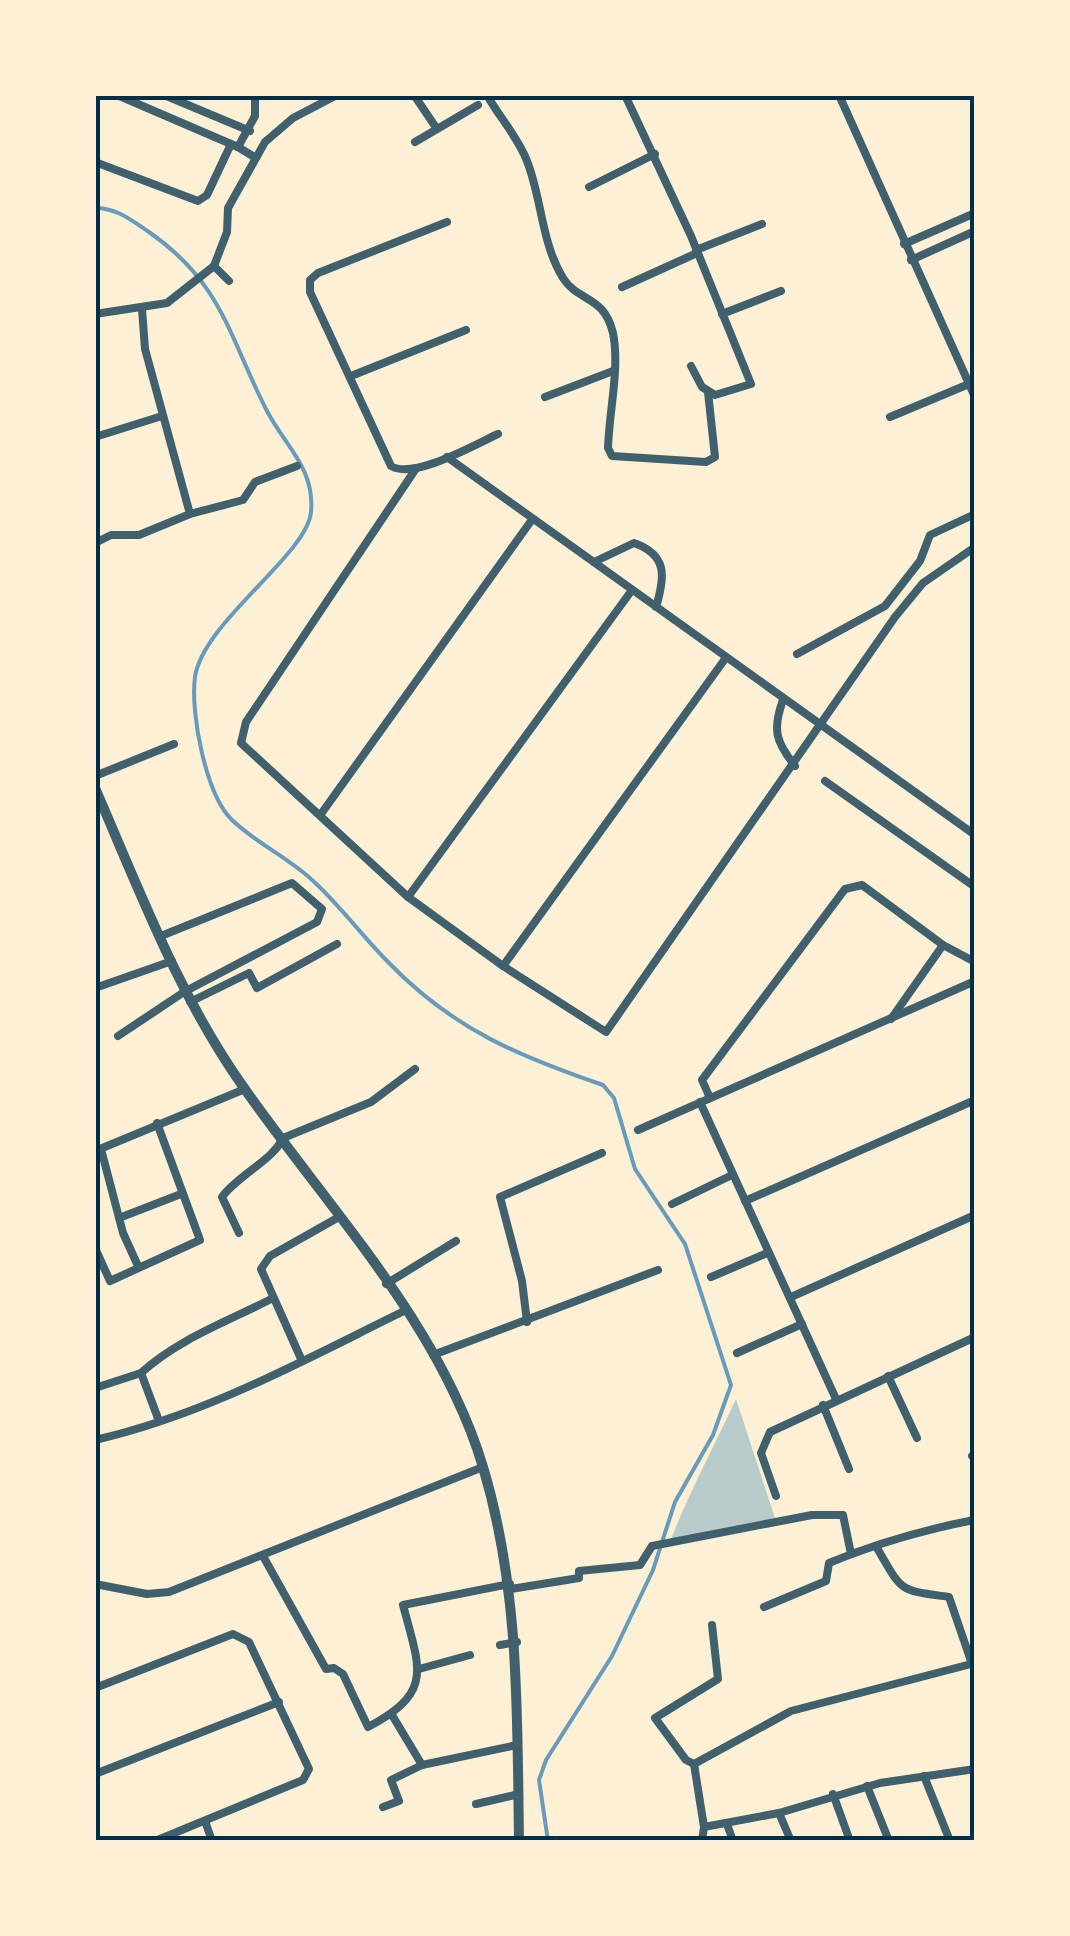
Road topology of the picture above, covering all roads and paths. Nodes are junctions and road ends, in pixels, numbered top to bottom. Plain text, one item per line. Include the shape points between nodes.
1 (117, 95) edge
2 (164, 95) edge
3 (256, 95) edge
4 (335, 95) edge
5 (414, 95) edge
6 (487, 95) edge
7 (625, 95) edge
8 (839, 95) edge
9 (478, 105) dead end
10 (437, 129) junction
11 (250, 131) junction
12 (415, 142) dead end
13 (235, 146) junction
14 (654, 154) junction
15 (256, 158) junction
16 (95, 162) edge
17 (588, 187) dead end
18 (975, 212) edge
19 (448, 222) dead end
20 (762, 224) dead end
21 (975, 231) edge
22 (904, 244) junction
23 (697, 251) junction
24 (911, 260) junction
25 (214, 266) junction
26 (228, 281) dead end
27 (622, 287) dead end
28 (781, 292) dead end
29 (142, 309) junction
30 (95, 314) edge
31 (722, 314) junction
32 (466, 330) dead end
33 (692, 366) dead end
34 (612, 372) junction
35 (351, 376) junction
36 (969, 384) junction
37 (708, 392) junction
38 (545, 397) dead end
39 (975, 398) edge
40 (162, 416) junction
41 (890, 417) dead end
42 (498, 434) dead end
43 (95, 437) edge
44 (446, 457) junction
45 (297, 466) dead end
46 (415, 470) junction
47 (190, 514) junction
48 (975, 514) edge
49 (532, 521) junction
50 (95, 543) edge
51 (975, 547) edge
52 (594, 562) junction
53 (632, 590) junction
54 (884, 606) junction
55 (656, 607) junction
56 (895, 617) junction
57 (797, 654) dead end
58 (725, 659) junction
59 (783, 700) junction
60 (819, 726) junction
61 (174, 744) dead end
62 (795, 766) junction
63 (95, 776) edge
64 (825, 781) dead end
65 (96, 794) edge
66 (321, 814) junction
67 (975, 836) edge
68 (975, 888) edge
69 (408, 898) junction
70 (160, 936) junction
71 (337, 944) dead end
72 (943, 945) junction
73 (172, 961) junction
74 (975, 962) edge
75 (503, 966) junction
76 (975, 981) edge
77 (95, 988) edge
78 (184, 992) junction
79 (190, 1002) junction
80 (890, 1020) junction
81 (118, 1036) dead end
82 (415, 1069) dead end
83 (245, 1090) junction
84 (710, 1098) junction
85 (975, 1100) edge
86 (700, 1102) junction
87 (157, 1123) junction
88 (638, 1130) dead end
89 (283, 1138) junction
90 (98, 1150) edge
91 (602, 1153) dead end
92 (732, 1175) junction
93 (181, 1194) junction
94 (744, 1201) junction
95 (672, 1204) dead end
96 (975, 1215) edge
97 (338, 1217) junction
98 (120, 1218) junction
99 (239, 1233) dead end
100 (456, 1240) dead end
101 (95, 1248) edge
102 (765, 1254) junction
103 (138, 1266) junction
104 (658, 1270) dead end
105 (711, 1277) dead end
106 (386, 1284) junction
107 (790, 1297) junction
108 (271, 1299) junction
109 (404, 1310) junction
110 (527, 1322) junction
111 (802, 1324) junction
112 (975, 1338) edge
113 (737, 1353) dead end
114 (433, 1356) junction
115 (302, 1361) junction
116 (142, 1373) junction
117 (888, 1376) junction
118 (95, 1388) edge
119 (836, 1399) junction
120 (823, 1405) junction
121 (159, 1422) junction
122 (917, 1438) dead end
123 (95, 1440) edge
124 (483, 1467) junction
125 (849, 1469) dead end
126 (776, 1496) dead end
127 (974, 1520) edge
128 (877, 1548) junction
129 (850, 1554) junction
130 (263, 1556) junction
131 (95, 1584) edge
132 (510, 1586) junction
133 (764, 1608) dead end
134 (712, 1625) dead end
135 (517, 1642) junction
136 (500, 1644) dead end
137 (470, 1655) dead end
138 (974, 1663) edge
139 (418, 1669) junction
140 (95, 1688) edge
141 (279, 1702) junction
142 (392, 1714) junction
143 (517, 1745) junction
144 (694, 1764) junction
145 (422, 1765) junction
146 (975, 1769) edge
147 (95, 1774) edge
148 (924, 1776) junction
149 (867, 1786) junction
150 (518, 1794) junction
151 (833, 1794) junction
152 (476, 1804) dead end
153 (383, 1808) dead end
154 (780, 1812) junction
155 (205, 1821) junction
156 (727, 1824) junction
157 (704, 1827) junction
158 (155, 1841) edge
159 (212, 1841) edge
160 (520, 1841) edge
161 (702, 1841) edge
162 (733, 1841) edge
163 (791, 1841) edge
164 (850, 1841) edge
165 (889, 1841) edge
166 (950, 1841) edge

1 - 13 street
2 - 11 street
3 - 11 street
4 - 15 street via 277,130
5 - 10 street
6 - 34 street via 525,155 561,276 592,297 610,322
7 - 14 street
8 - 22 street
9 - 10 street
10 - 12 street
11 - 13 street
13 - 15 street
13 - 16 street via 198,201
14 - 17 street
14 - 23 street
15 - 25 street via 228,208
18 - 22 street
19 - 35 street via 310,280
20 - 23 street
21 - 24 street
22 - 24 street
23 - 27 street
23 - 31 street
24 - 36 street
25 - 26 street
25 - 29 street via 167,303
28 - 31 street
29 - 30 street
29 - 40 street via 144,350
31 - 37 street via 750,384 730,393
32 - 35 street
33 - 37 street
34 - 37 street via 608,448 625,460 715,457
34 - 38 street
35 - 46 street via 391,466
36 - 39 street
36 - 41 street
40 - 43 street
40 - 47 street
42 - 44 street
44 - 46 street
44 - 49 street
45 - 47 street via 256,482 243,500
46 - 66 street via 240,734 245,752
47 - 50 street via 152,532 110,535
48 - 54 street via 930,535 920,561
49 - 52 street
49 - 66 street
51 - 56 street via 922,584
52 - 53 street
52 - 55 street via 634,543 652,549 664,580
53 - 55 street
53 - 69 street
54 - 56 street
54 - 57 street
55 - 58 street
56 - 60 street
58 - 59 street
58 - 75 street
59 - 60 street
59 - 62 street via 776,739
60 - 62 street
60 - 67 street
61 - 63 street
62 - 75 street via 606,1032
64 - 68 street
65 - 70 street
66 - 69 street
69 - 75 street
70 - 73 street
70 - 78 street via 292,883 322,910 317,922
71 - 79 street via 257,988 249,973
72 - 74 street
72 - 80 street
72 - 84 street via 862,885 845,888 702,1080
73 - 77 street
73 - 78 street
76 - 80 street
78 - 79 street
78 - 81 street
79 - 83 street
80 - 84 street
82 - 89 street via 371,1102
83 - 87 street
83 - 89 street
84 - 86 street
85 - 94 street
86 - 88 street
86 - 92 street
87 - 90 street
87 - 93 street
89 - 97 street
89 - 99 street via 224,1193
90 - 98 street
91 - 110 street via 500,1197
92 - 94 street
92 - 95 street
93 - 98 street
93 - 103 street via 200,1240
94 - 102 street
96 - 107 street
97 - 106 street
97 - 108 street via 265,1261 261,1268
98 - 103 street
100 - 106 street
101 - 103 street via 108,1281
102 - 105 street
102 - 107 street
104 - 110 street
106 - 109 street
107 - 111 street
108 - 115 street
108 - 116 street via 204,1328
109 - 114 street
109 - 115 street
110 - 114 street
111 - 113 street
111 - 119 street
112 - 117 street
114 - 124 street
115 - 121 street
116 - 118 street
116 - 121 street
117 - 119 street
117 - 122 street
119 - 120 street
120 - 125 street
120 - 126 street via 765,1437 761,1453
121 - 123 street
124 - 130 street
124 - 132 street
127 - 128 street via 891,1537
128 - 129 street
128 - 138 street via 898,1584 914,1595 949,1597
129 - 132 street via 840,1513 652,1546 640,1565
129 - 133 street via 829,1563 826,1581
130 - 131 street via 170,1592
130 - 142 street via 326,1669 343,1674 368,1727
132 - 135 street
132 - 139 street via 402,1605
134 - 144 street via 718,1679 655,1718
135 - 136 street
135 - 143 street
137 - 139 street
138 - 144 street via 791,1711
139 - 142 street via 416,1690
140 - 141 street via 233,1634 249,1642
141 - 147 street
141 - 155 street via 307,1775
142 - 145 street
143 - 145 street
143 - 150 street
144 - 157 street
145 - 153 street via 391,1780 399,1801
146 - 148 street
148 - 149 street
148 - 166 street
149 - 151 street
149 - 165 street
150 - 152 street
150 - 160 street
151 - 154 street
151 - 164 street
154 - 156 street
154 - 163 street
155 - 158 street
155 - 159 street
156 - 157 street
156 - 162 street
157 - 161 street

